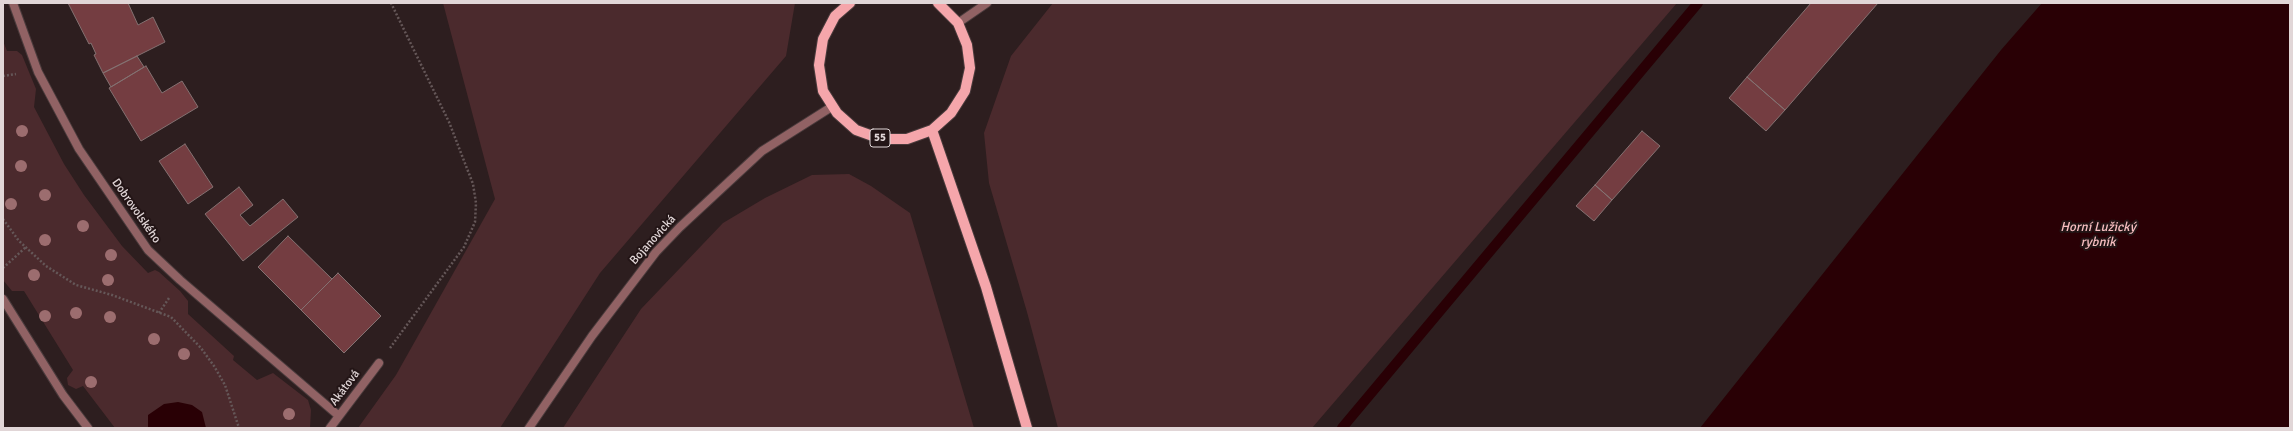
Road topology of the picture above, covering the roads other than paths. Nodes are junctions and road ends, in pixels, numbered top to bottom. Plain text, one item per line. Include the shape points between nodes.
1 (13, 3) edge
2 (850, 3) edge
3 (938, 3) edge
4 (987, 3) edge
5 (958, 23) junction
6 (833, 106) junction
7 (932, 130) junction
8 (3, 299) edge
9 (379, 362) road end
10 (339, 416) junction
11 (88, 428) edge
12 (330, 428) edge
13 (529, 428) edge
14 (1027, 428) edge

1 - 10 street, Dobrovolského via 38,72 79,149 148,250
2 - 6 main road, 55 via 835,16 822,39 819,65 823,90
3 - 5 main road, 55
4 - 5 street
5 - 7 main road, 55 via 967,45 970,68 965,91 952,113
6 - 7 main road, 55 via 836,113 856,130 881,139 907,139
6 - 13 street, Bojanovická via 762,151 656,252 592,336
7 - 14 main road via 986,287
8 - 11 street via 63,395
9 - 10 street, Akátová
10 - 12 street, Akátová

